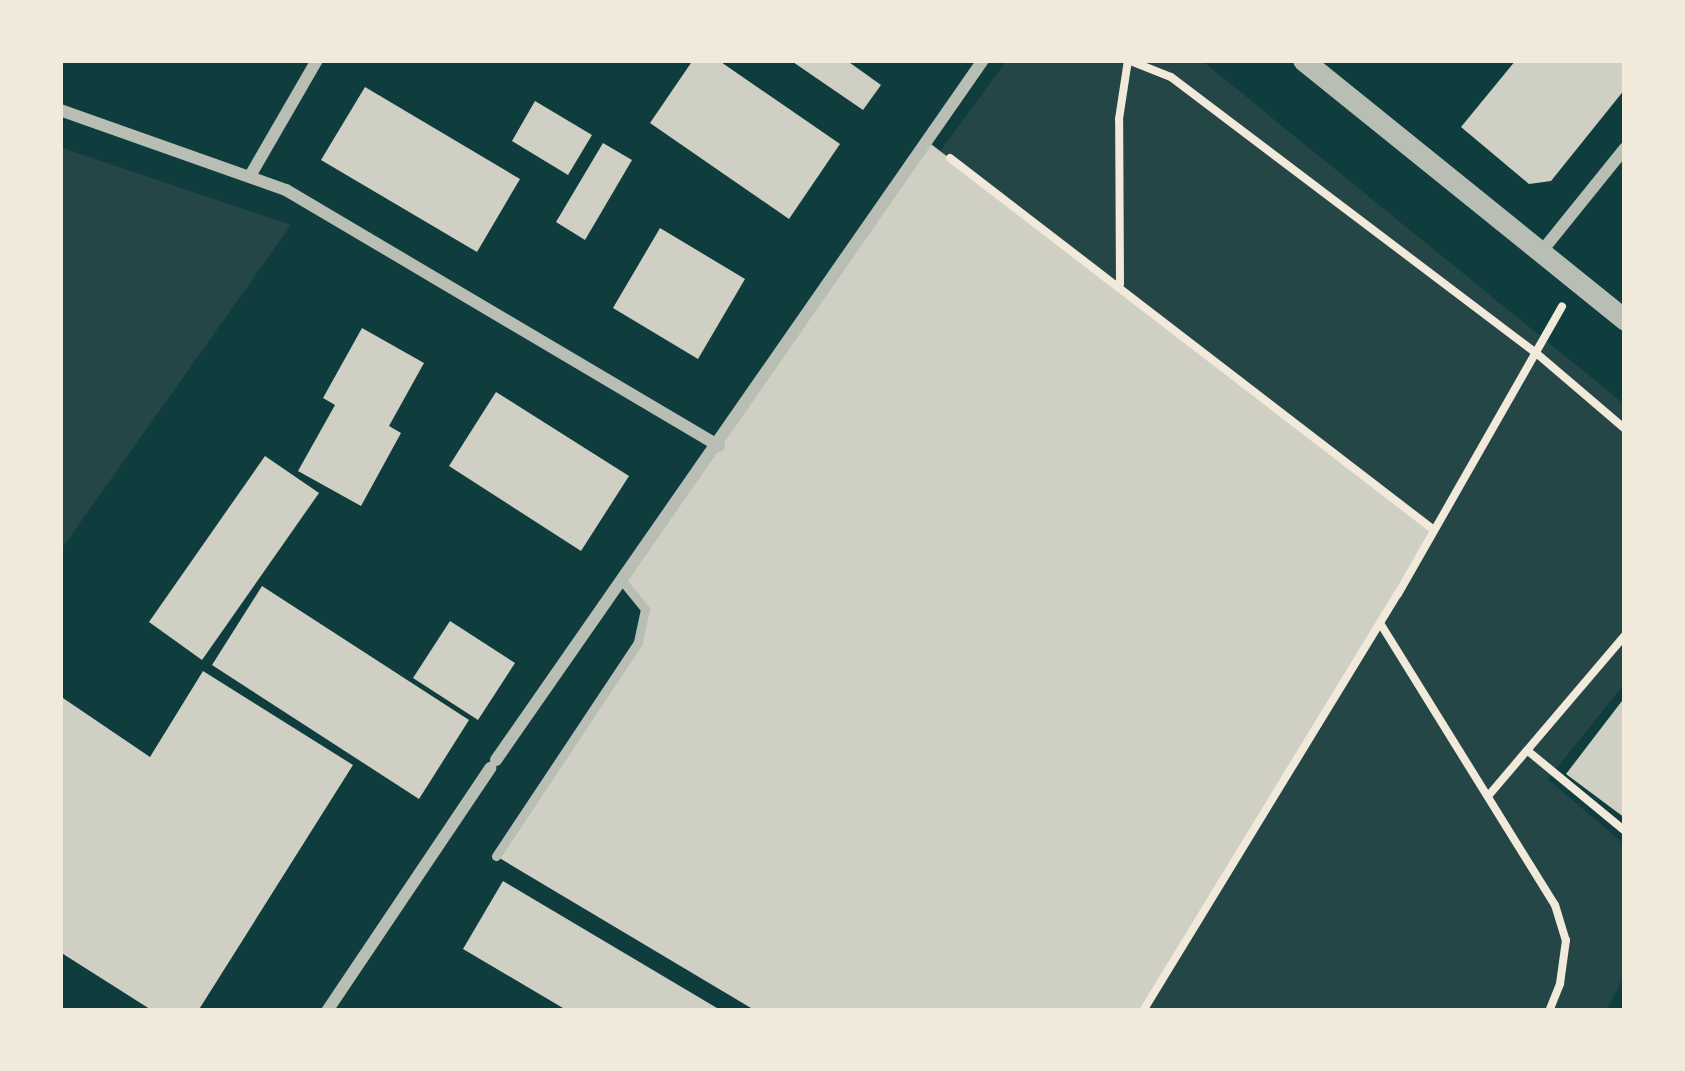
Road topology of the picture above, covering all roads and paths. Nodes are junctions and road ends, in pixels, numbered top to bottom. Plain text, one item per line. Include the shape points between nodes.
1 (317, 60) edge
2 (983, 60) edge
3 (1128, 60) edge
4 (1304, 60) edge
5 (60, 110) edge
6 (927, 141) junction
7 (1625, 148) edge
8 (250, 176) junction
9 (1542, 251) junction
10 (1577, 280) junction
11 (1120, 285) junction
12 (1625, 320) edge
13 (1535, 352) junction
14 (1625, 429) edge
15 (718, 446) junction
16 (1434, 530) junction
17 (623, 583) junction
18 (1380, 623) junction
19 (1625, 635) edge
20 (1528, 751) junction
21 (1490, 795) junction
22 (1625, 831) edge
23 (496, 856) dead end
24 (327, 1011) edge
25 (1143, 1011) edge
26 (1549, 1011) edge

1 - 8 street
2 - 6 street
3 - 11 path via 1119,119
3 - 13 path via 1171,77
4 - 9 street
5 - 8 street
6 - 11 path
6 - 15 street
7 - 9 street
8 - 15 street via 360,230
9 - 10 street
10 - 12 street
10 - 13 path
11 - 16 path
13 - 14 path
13 - 16 path
15 - 17 street
16 - 18 path
17 - 23 lane via 645,608 638,642
17 - 24 street
18 - 21 path
18 - 25 path
19 - 20 path
20 - 21 path
20 - 22 path
21 - 26 path via 1555,905 1566,940

